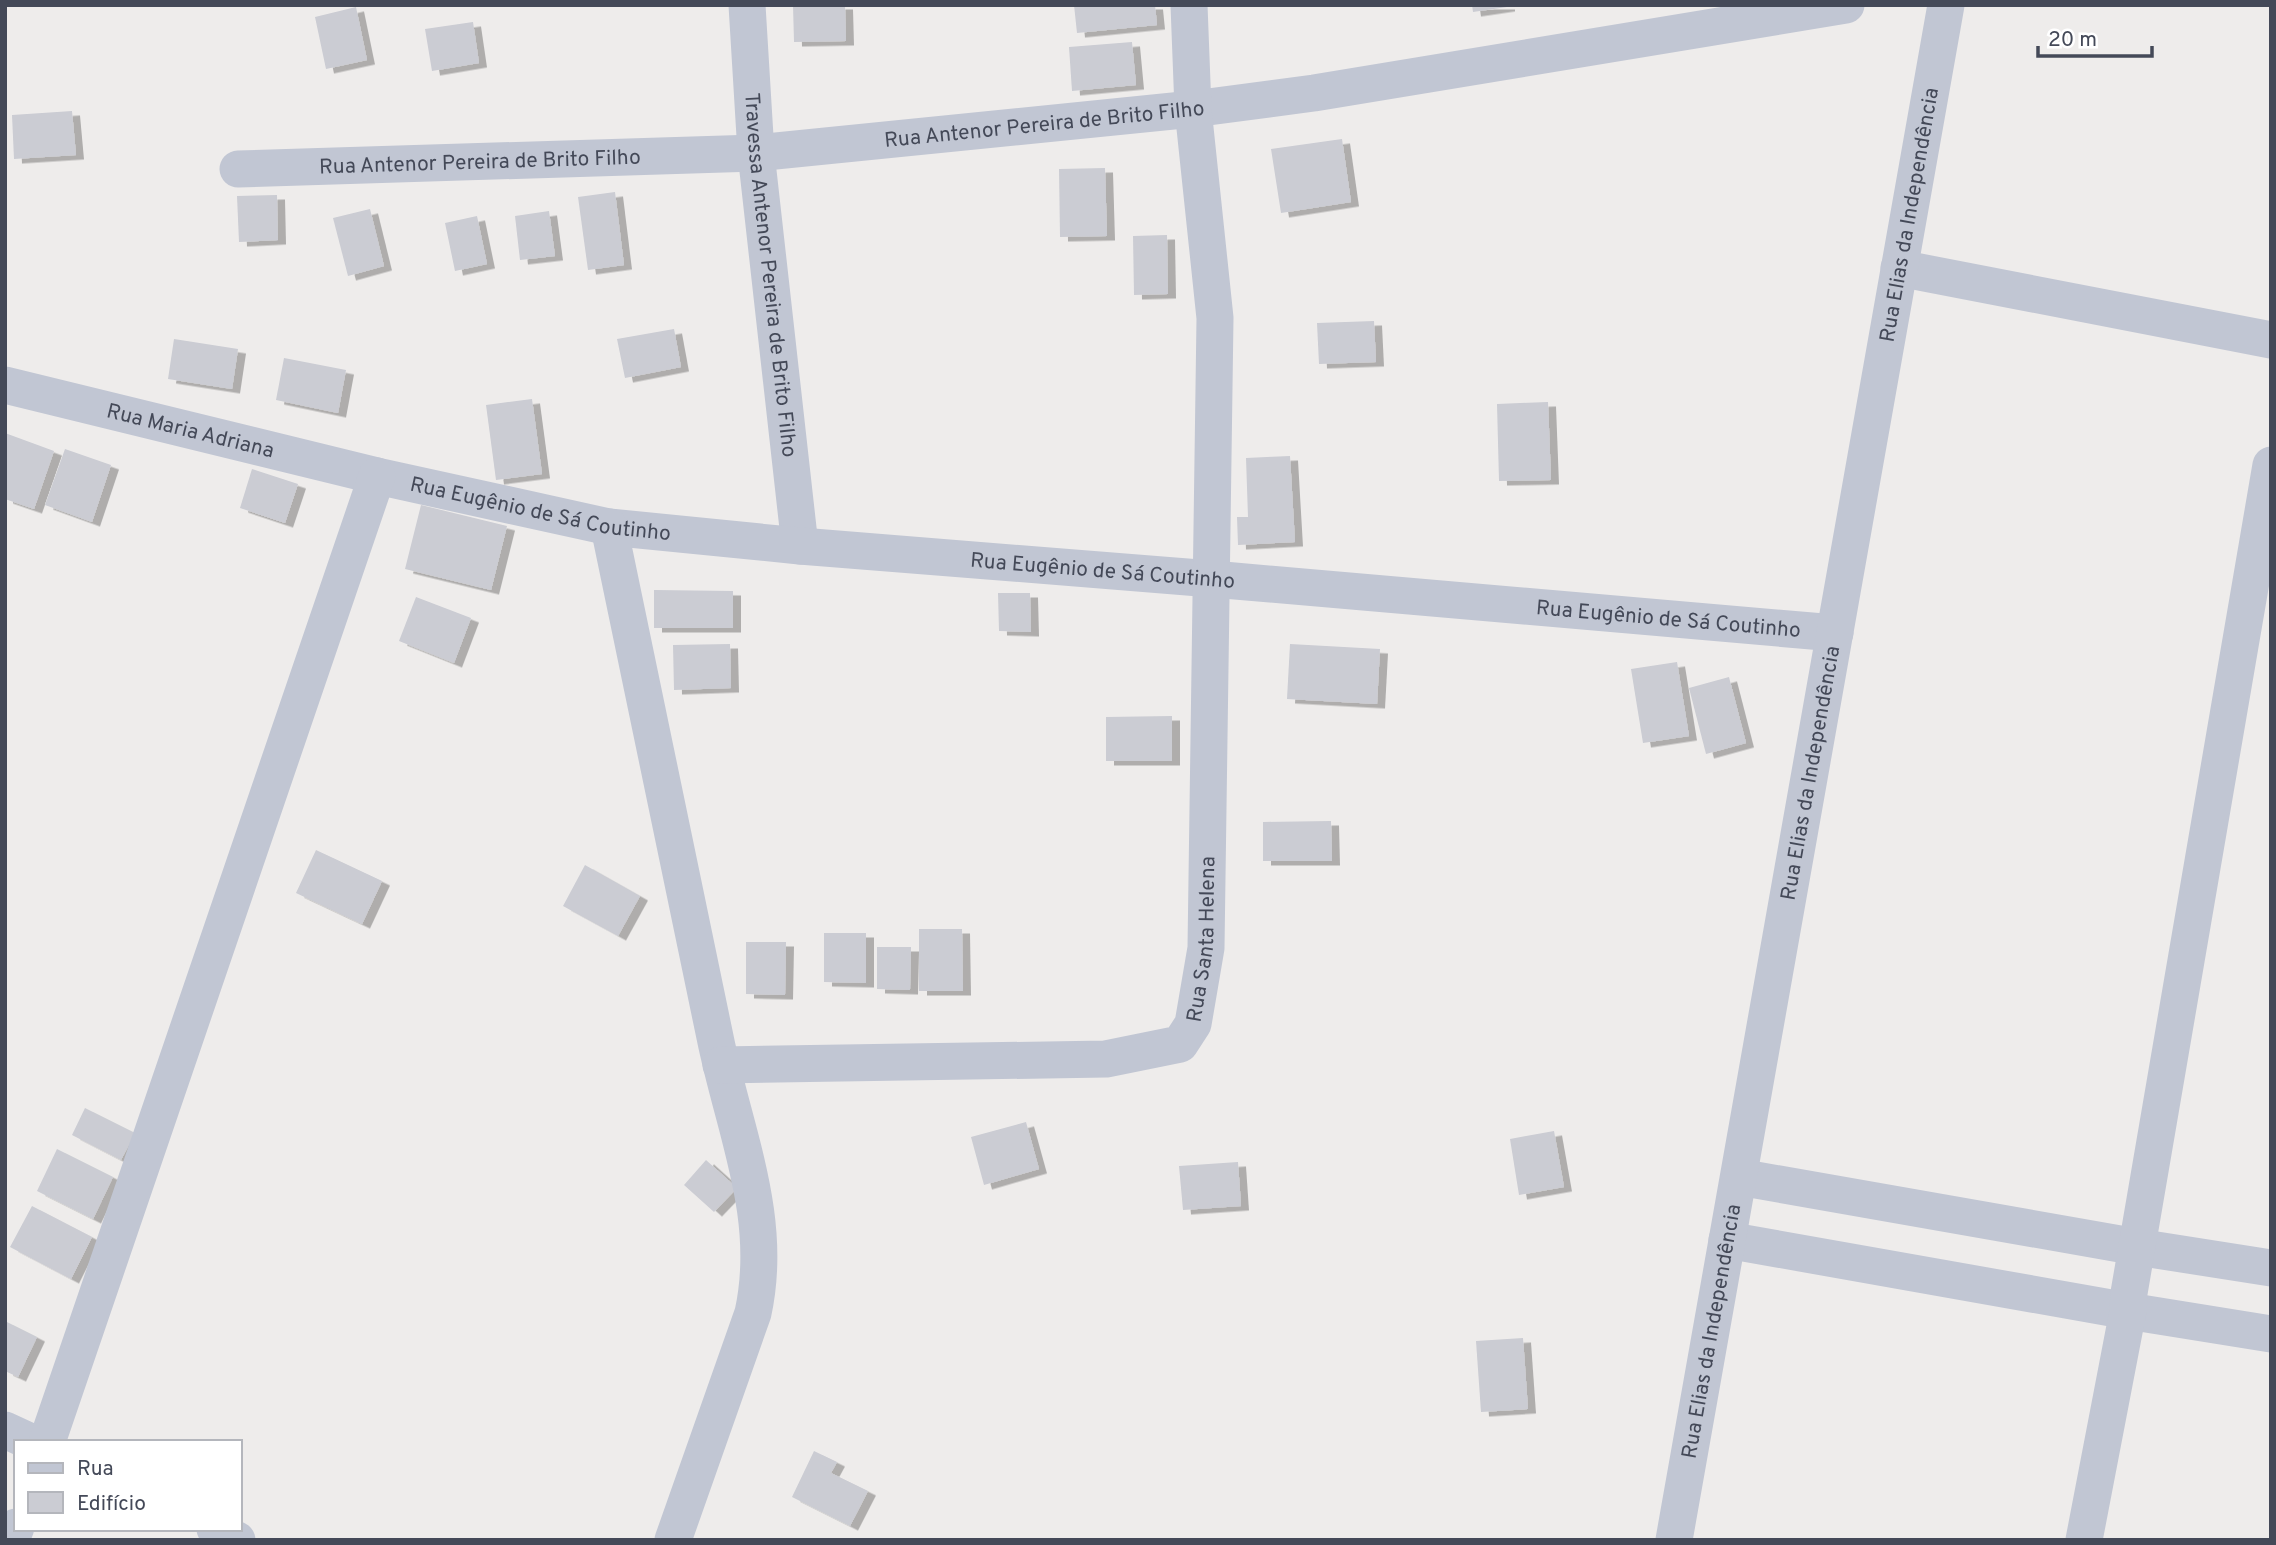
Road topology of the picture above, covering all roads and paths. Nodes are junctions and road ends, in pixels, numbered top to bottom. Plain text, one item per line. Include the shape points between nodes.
1 (747, 5) edge
2 (1189, 5) edge
3 (1846, 5) edge
4 (1946, 5) edge
5 (1193, 109) junction
6 (756, 153) junction
7 (238, 169) dead end
8 (1899, 268) junction
9 (2271, 340) edge
10 (5, 385) edge
11 (2271, 465) edge
12 (377, 476) junction
13 (609, 527) junction
14 (800, 546) junction
15 (1212, 579) junction
16 (1835, 633) junction
17 (721, 1066) junction
18 (1739, 1177) junction
19 (1727, 1240) junction
20 (2137, 1247) junction
21 (2271, 1268) edge
22 (2128, 1311) junction
23 (2271, 1334) edge
24 (5, 1430) edge
25 (27, 1440) edge
26 (48, 1440) edge
27 (219, 1531) edge
28 (237, 1540) edge
29 (673, 1540) edge
30 (1674, 1540) edge
31 (2084, 1540) edge

1 - 6 street, Travessa Antenor Pereira de Brito Filho
2 - 5 street
3 - 5 street, Rua Antenor Pereira de Brito Filho
4 - 8 street, Rua Elias da Independência
5 - 6 street, Rua Antenor Pereira de Brito Filho
5 - 15 street, Rua Santa Helena via 1215,318
6 - 7 street, Rua Antenor Pereira de Brito Filho
6 - 14 street, Travessa Antenor Pereira de Brito Filho
8 - 9 street
8 - 16 street, Rua Elias da Independência
10 - 12 street, Rua Maria Adriana
11 - 20 street
12 - 13 street, Rua Eugênio de Sá Coutinho
12 - 26 street
13 - 14 street, Rua Eugênio de Sá Coutinho
13 - 17 street
14 - 15 street, Rua Eugênio de Sá Coutinho
15 - 16 street, Rua Eugênio de Sá Coutinho
15 - 17 street, Rua Santa Helena via 1206,948 1193,1024 1180,1044 1107,1059
16 - 18 street, Rua Elias da Independência
17 - 29 street via 756,1200 759,1284 753,1313
18 - 19 street, Rua Elias da Independência
18 - 20 street
19 - 22 street
19 - 30 street, Rua Elias da Independência
20 - 21 street
20 - 22 street
22 - 23 street
22 - 31 street
24 - 25 street
27 - 28 street

